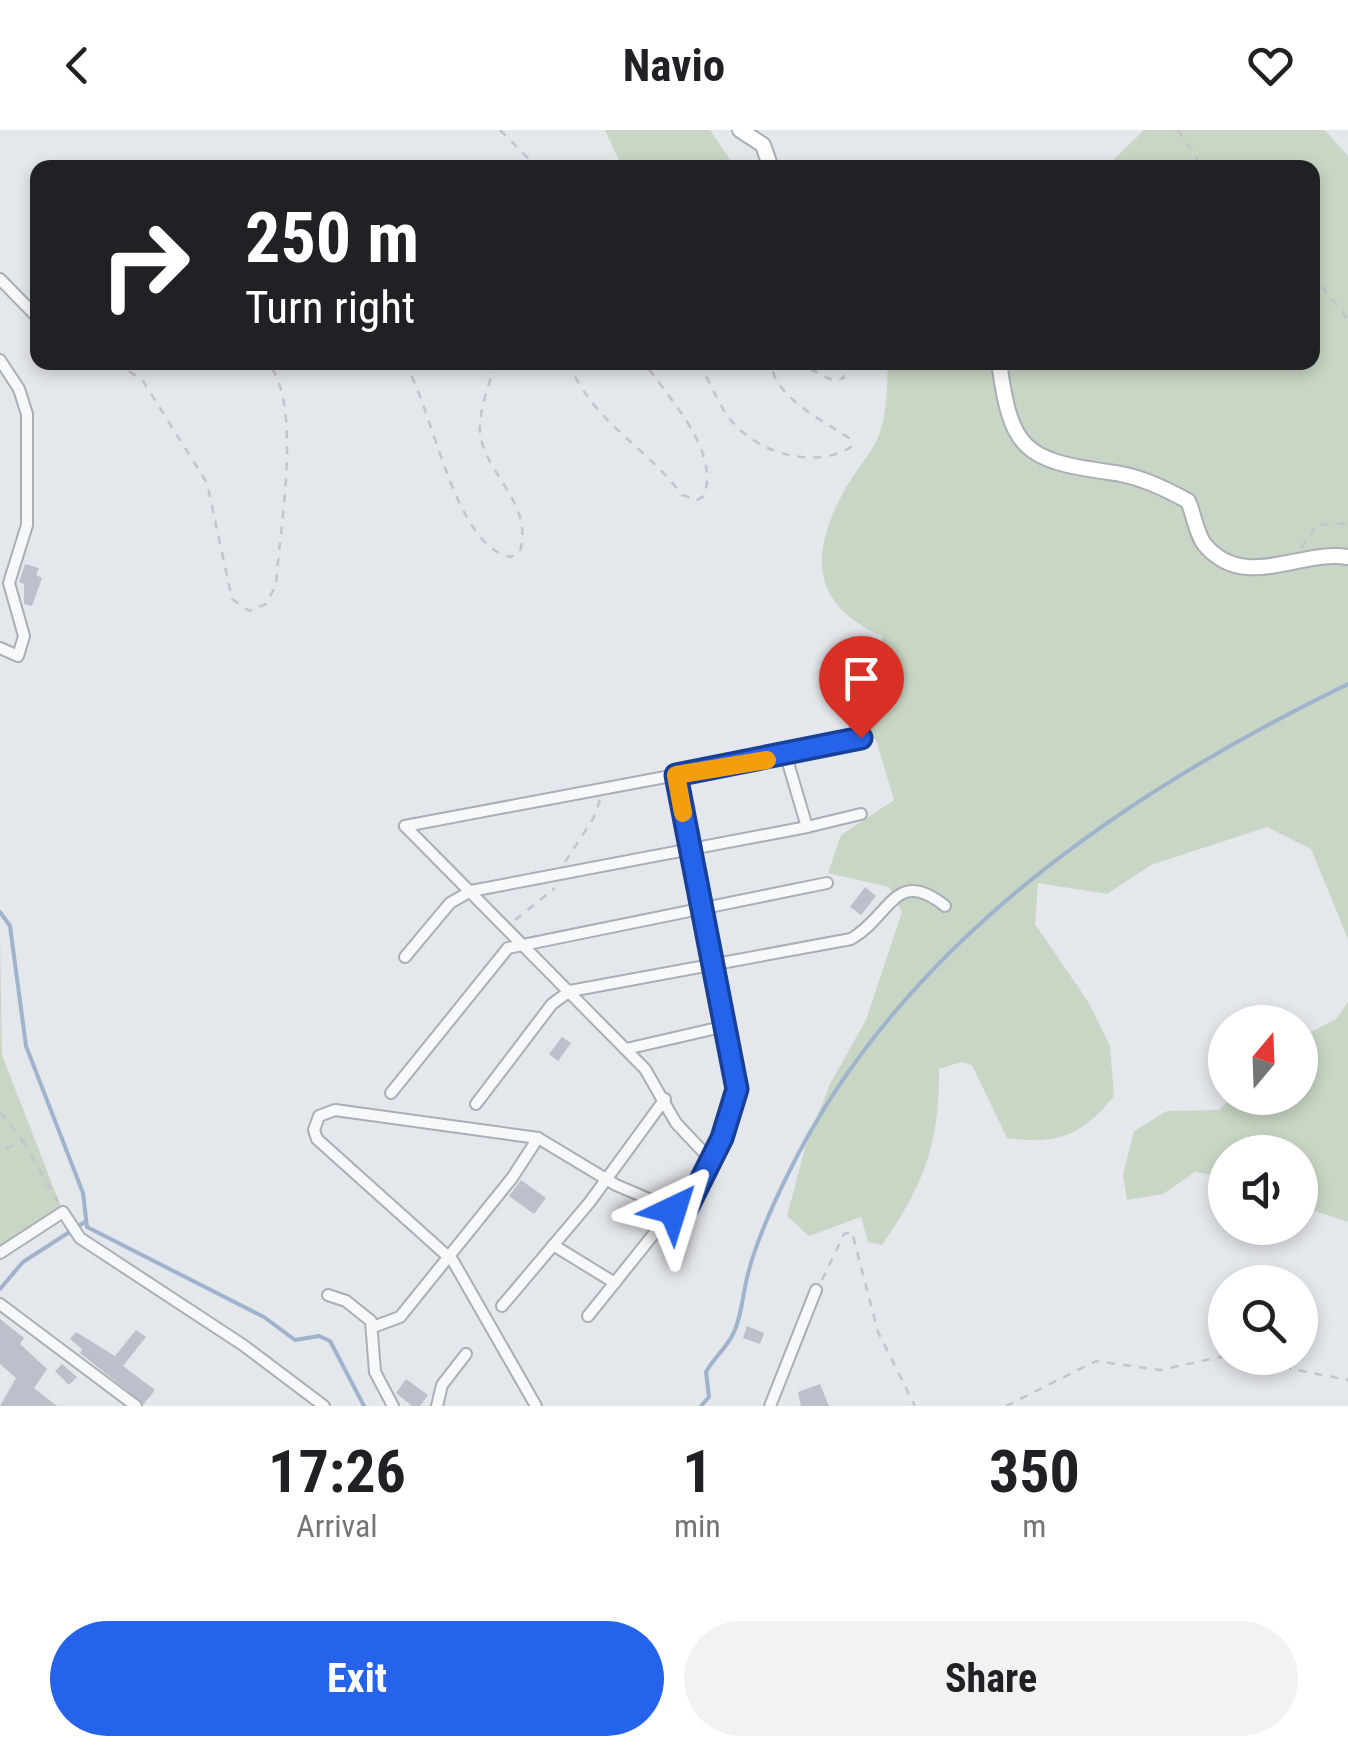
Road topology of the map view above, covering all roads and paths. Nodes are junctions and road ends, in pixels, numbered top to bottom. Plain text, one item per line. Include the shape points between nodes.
1 (500, 130) edge
2 (740, 130) edge
3 (1178, 130) edge
4 (530, 160) edge
5 (768, 160) edge
6 (1198, 160) edge
7 (0, 279) edge
8 (1320, 284) edge
9 (30, 310) edge
10 (1348, 319) edge
11 (0, 360) edge
12 (127, 370) edge
13 (272, 370) edge
14 (409, 370) edge
15 (493, 370) edge
16 (571, 370) edge
17 (649, 370) edge
18 (703, 370) edge
19 (772, 370) edge
20 (812, 370) edge
21 (841, 370) edge
22 (1000, 370) edge
23 (1348, 523) edge
24 (1348, 557) edge
25 (1287, 564) junction
26 (0, 648) edge
27 (861, 738) dead end
28 (786, 756) junction
29 (676, 775) junction
30 (861, 814) dead end
31 (806, 827) junction
32 (689, 850) junction
33 (827, 883) dead end
34 (471, 892) junction
35 (946, 906) dead end
36 (701, 910) junction
37 (523, 944) junction
38 (405, 957) dead end
39 (714, 968) junction
40 (570, 991) junction
41 (726, 1026) junction
42 (626, 1049) junction
43 (392, 1093) dead end
44 (665, 1100) junction
45 (476, 1104) dead end
46 (0, 1112) edge
47 (538, 1138) junction
48 (23, 1141) junction
49 (0, 1152) edge
50 (710, 1159) junction
51 (606, 1179) junction
52 (673, 1210) junction
53 (64, 1212) junction
54 (553, 1245) junction
55 (0, 1254) edge
56 (449, 1258) junction
57 (615, 1283) junction
58 (816, 1290) joint
59 (328, 1295) dead end
60 (0, 1304) edge
61 (502, 1306) dead end
62 (588, 1316) dead end
63 (373, 1328) junction
64 (466, 1354) dead end
65 (1208, 1360) edge
66 (1318, 1374) edge
67 (1348, 1380) edge
68 (136, 1406) edge
69 (324, 1406) edge
70 (394, 1406) edge
71 (437, 1406) edge
72 (536, 1406) edge
73 (770, 1406) edge
74 (915, 1406) edge
75 (1006, 1406) edge

1 - 4 path
2 - 5 street via 763,145
3 - 6 path
7 - 9 street
8 - 10 path
11 - 26 street via 27,414 29,497 9,584 22,652 13,657
12 - 13 path via 142,381 207,483 232,599 249,610 266,604 276,585 286,418
14 - 15 path via 477,534 511,557 523,540 513,495 480,434
16 - 17 path via 582,396 660,465 682,495 690,501 704,496 710,478 702,449
18 - 19 path via 730,420 759,444 803,458 836,456 851,447 850,438 798,404
20 - 21 path via 834,381 844,378
22 - 25 street via 1006,410 1019,438 1044,460 1162,487 1188,501 1204,544 1223,559 1253,570
23 - 25 path via 1317,525
24 - 25 street via 1326,554
27 - 28 street
28 - 29 street
28 - 31 street
29 - 32 street
29 - 34 street via 405,826
30 - 31 street
31 - 32 street
32 - 34 street
32 - 36 street
33 - 36 street
34 - 37 street
34 - 38 street via 450,903
35 - 39 street via 929,893 903,890 851,939
36 - 37 street
36 - 39 street
37 - 40 street
37 - 43 street via 498,958
39 - 40 street
39 - 41 street
40 - 42 street
40 - 45 street via 552,1004
41 - 42 street
41 - 50 street via 737,1089
42 - 44 street
44 - 50 street
44 - 51 street
46 - 48 path
47 - 51 street
47 - 56 street
47 - 56 street via 335,1110 318,1116 317,1138
48 - 49 path
48 - 53 path
50 - 52 street via 688,1206
51 - 52 street
51 - 54 street
52 - 57 street
53 - 55 street
53 - 69 street via 80,1238
54 - 57 street
54 - 61 street
56 - 63 street via 400,1317
56 - 72 street
57 - 62 street
58 - 73 street
58 - 74 path via 844,1234 852,1232 878,1332
59 - 63 street via 360,1310
60 - 68 street
63 - 70 street via 375,1372
64 - 71 street via 442,1386
65 - 75 path via 1160,1370 1096,1362
66 - 67 path

